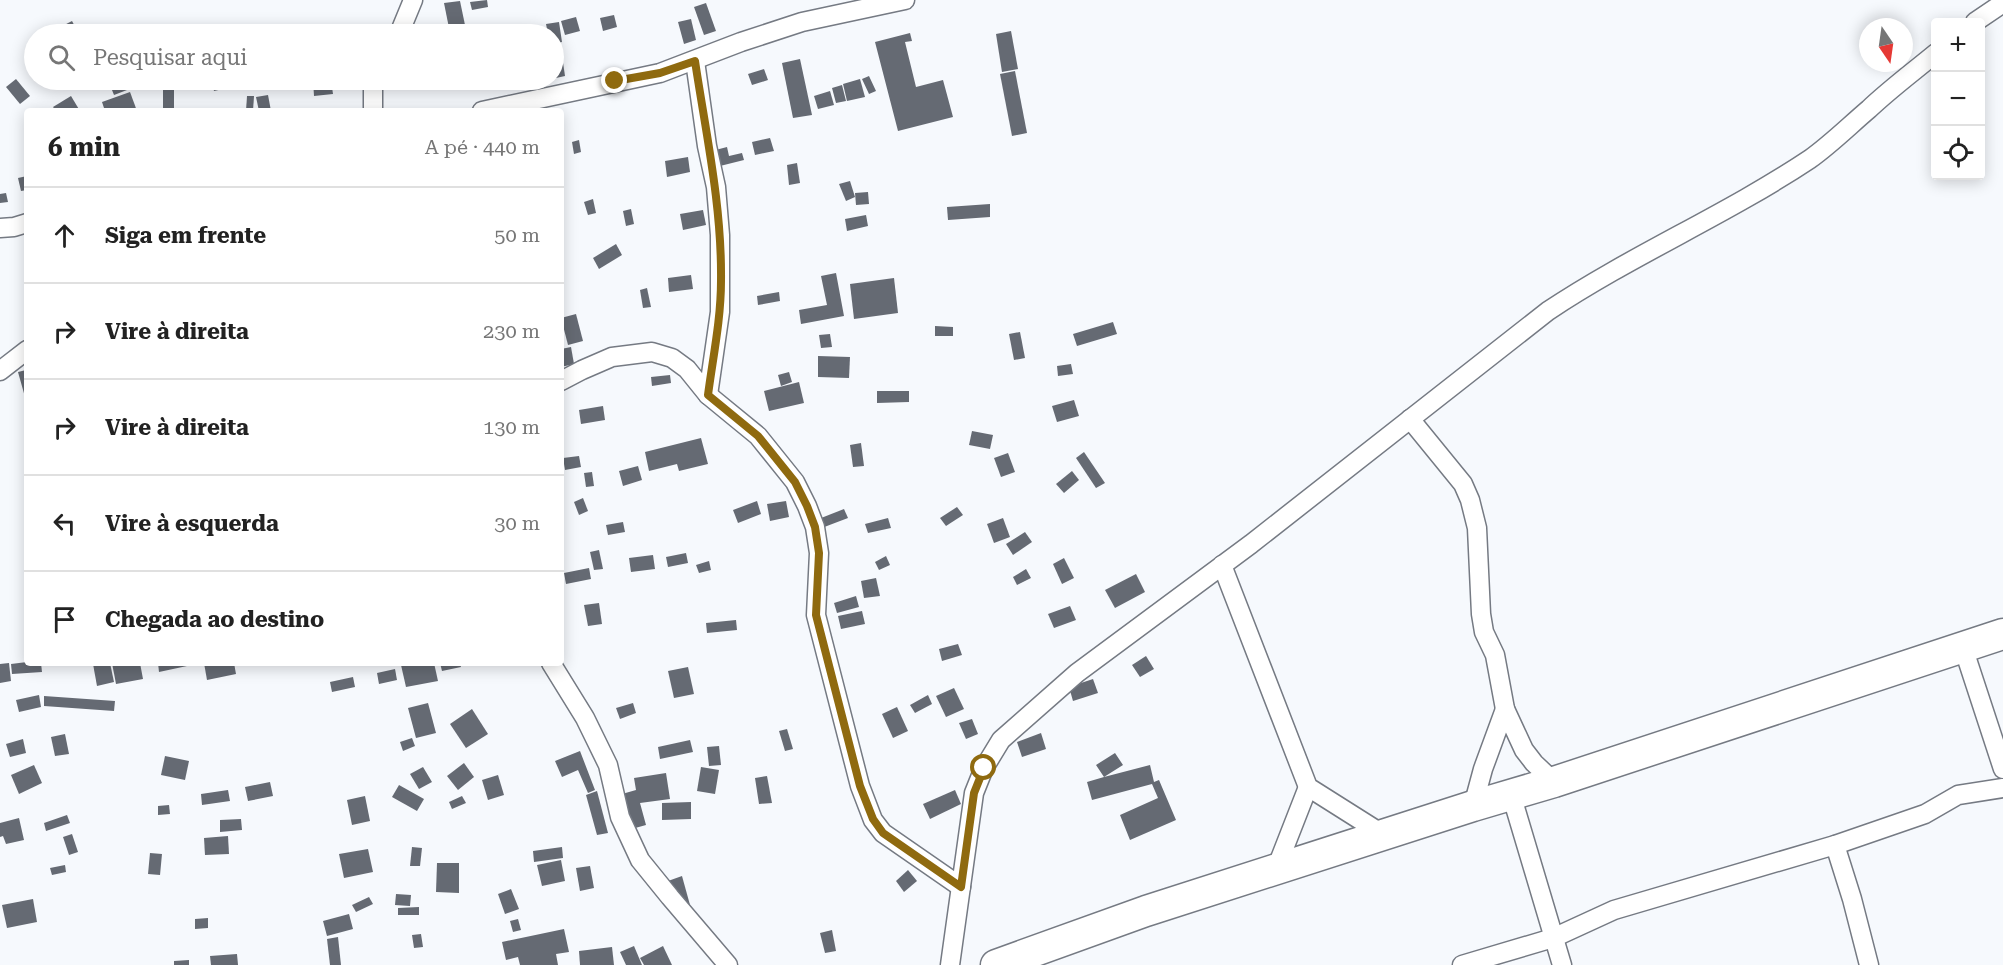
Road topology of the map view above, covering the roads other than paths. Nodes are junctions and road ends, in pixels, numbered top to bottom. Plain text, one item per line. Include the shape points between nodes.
1 (413, 0) edge
2 (905, 0) edge
3 (878, 3) edge
4 (2003, 3) edge
5 (1981, 18) edge
6 (403, 24) edge
7 (1931, 56) edge
8 (695, 61) junction
9 (373, 90) edge
10 (373, 108) edge
11 (496, 108) edge
12 (24, 224) edge
13 (0, 228) edge
14 (24, 352) edge
15 (0, 371) edge
16 (564, 379) edge
17 (708, 395) junction
18 (1410, 419) junction
19 (1222, 565) junction
20 (2003, 634) edge
21 (1963, 647) junction
22 (553, 666) edge
23 (1505, 709) junction
24 (2003, 769) edge
25 (1554, 782) junction
26 (1308, 787) junction
27 (2003, 788) edge
28 (1511, 794) junction
29 (1473, 806) junction
30 (1384, 835) junction
31 (1835, 845) junction
32 (1276, 869) junction
33 (961, 887) junction
34 (1553, 938) junction
35 (728, 965) edge
36 (950, 965) edge
37 (996, 965) edge
38 (1463, 965) edge
39 (1562, 965) edge
40 (1869, 965) edge

1 - 6 street
2 - 3 street
3 - 8 street via 802,22
4 - 5 street
7 - 18 street via 1810,159 1722,212 1591,282 1548,310
8 - 11 street via 660,73
8 - 17 street via 720,235 720,312
9 - 10 street
12 - 13 street
14 - 15 street
16 - 17 street via 612,357 652,352 672,358 687,369
17 - 33 street via 758,436 795,482 807,506 819,553 816,615 860,786 873,819 883,833
18 - 19 street
18 - 23 street via 1463,484 1470,500 1478,528 1484,632 1495,655
19 - 26 street
19 - 33 street via 1077,673 1001,740 974,793
20 - 21 main road
21 - 24 street
21 - 25 main road
22 - 35 street via 608,765 620,817 640,860
23 - 25 street via 1524,750
23 - 29 street
25 - 28 main road
26 - 30 street
26 - 32 street
27 - 31 street via 1958,795 1925,814
28 - 29 main road
28 - 34 street
29 - 30 main road
30 - 32 main road
31 - 34 street via 1614,910
31 - 40 street
32 - 37 main road
33 - 36 street
34 - 38 street
34 - 39 street

